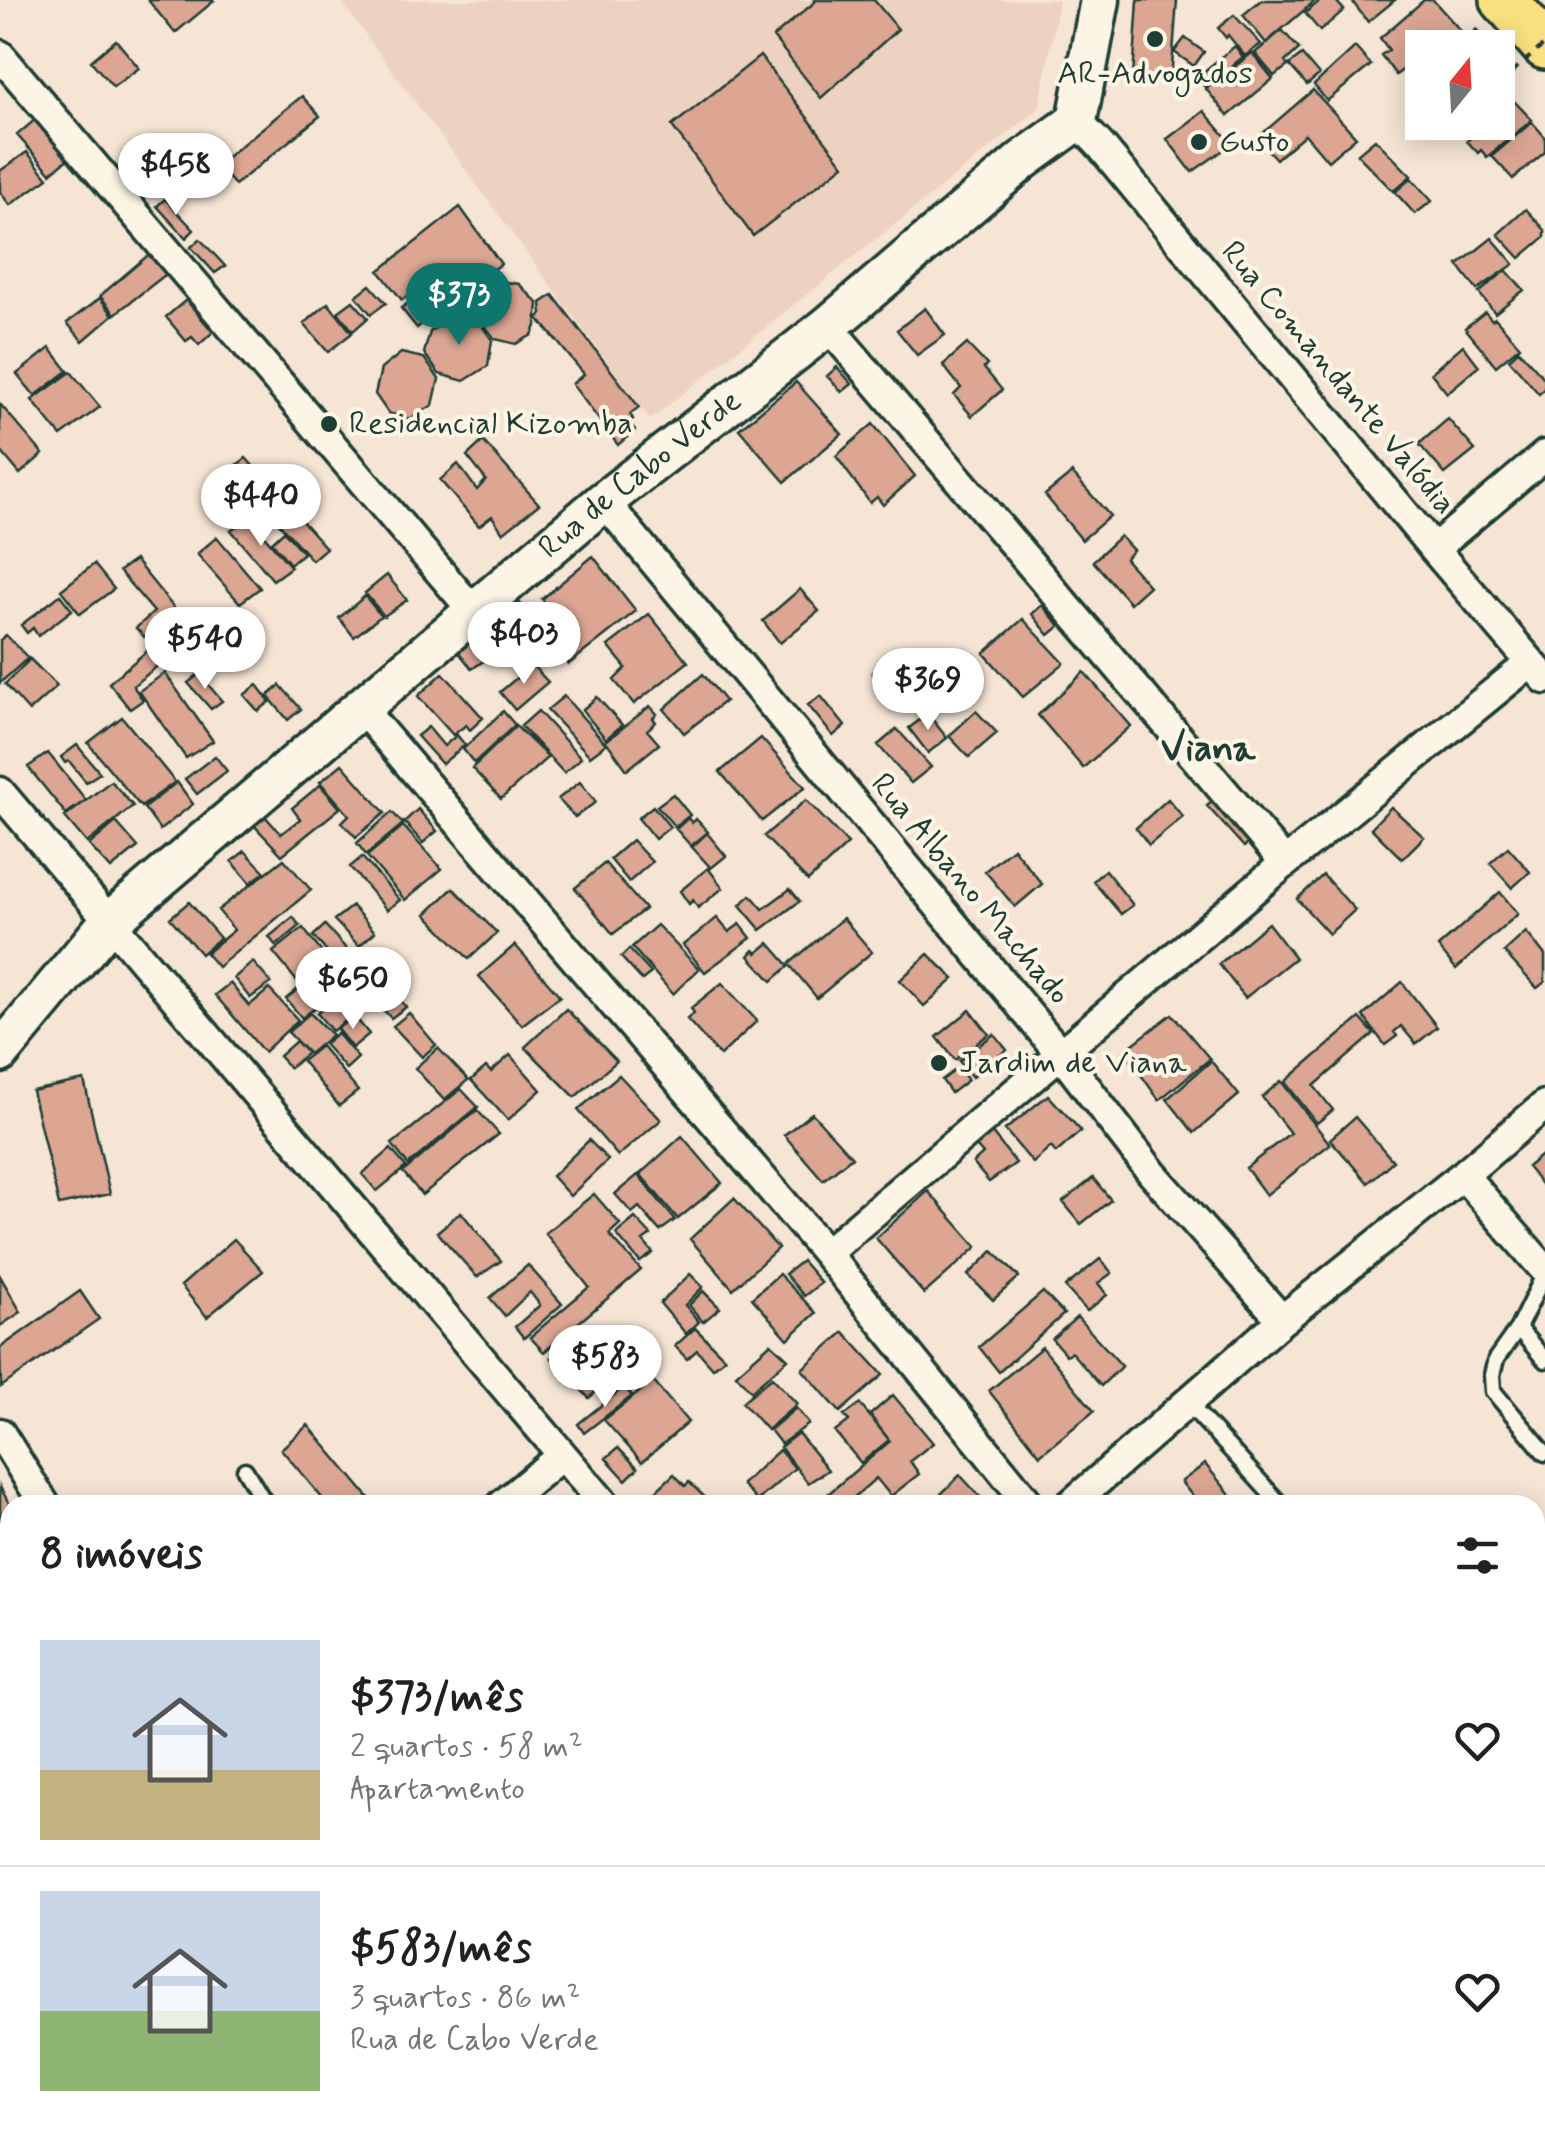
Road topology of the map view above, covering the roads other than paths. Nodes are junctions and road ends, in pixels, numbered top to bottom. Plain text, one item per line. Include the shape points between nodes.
1 (1100, 0) edge
2 (1490, 14) edge
3 (1534, 54) edge
4 (0, 55) edge
5 (1077, 121) junction
6 (828, 326) junction
7 (1545, 455) edge
8 (604, 502) junction
9 (1434, 549) junction
10 (474, 612) junction
11 (1538, 671) edge
12 (361, 708) junction
13 (0, 792) edge
14 (1284, 863) junction
15 (109, 922) junction
16 (0, 1053) edge
17 (1060, 1054) junction
18 (1545, 1105) edge
19 (1463, 1175) junction
20 (826, 1253) junction
21 (1545, 1272) edge
22 (1282, 1320) junction
23 (1518, 1328) junction
24 (1545, 1360) edge
25 (1188, 1402) junction
26 (0, 1433) edge
27 (1545, 1452) edge
28 (562, 1454) junction
29 (245, 1470) dead end
30 (39, 1495) edge
31 (260, 1495) edge
32 (514, 1495) edge
33 (597, 1495) edge
34 (1022, 1495) edge
35 (1081, 1495) edge
36 (1272, 1495) edge

1 - 5 main road
2 - 3 highway
4 - 10 street
5 - 6 main road, Rua de Cabo Verde
5 - 9 street, Rua Comandante Valódia
6 - 8 main road, Rua de Cabo Verde
6 - 14 street
7 - 9 street
8 - 10 main road, Rua de Cabo Verde
8 - 17 street, Rua Albano Machado
9 - 11 street, Rua Comandante Valódia
10 - 12 main road, Rua de Cabo Verde
11 - 14 street
12 - 15 main road, Rua de Cabo Verde
12 - 20 street
13 - 15 street
14 - 17 street
15 - 16 main road, Rua de Cabo Verde
15 - 28 street
17 - 20 street
17 - 22 street, Rua Albano Machado via 1152,1173
18 - 19 street
19 - 21 street
19 - 22 street
20 - 34 street
21 - 23 lane
22 - 25 street
23 - 24 lane
23 - 27 lane via 1496,1359 1493,1391
25 - 35 street
25 - 36 lane
26 - 30 street
28 - 32 street
28 - 33 street
29 - 31 lane

